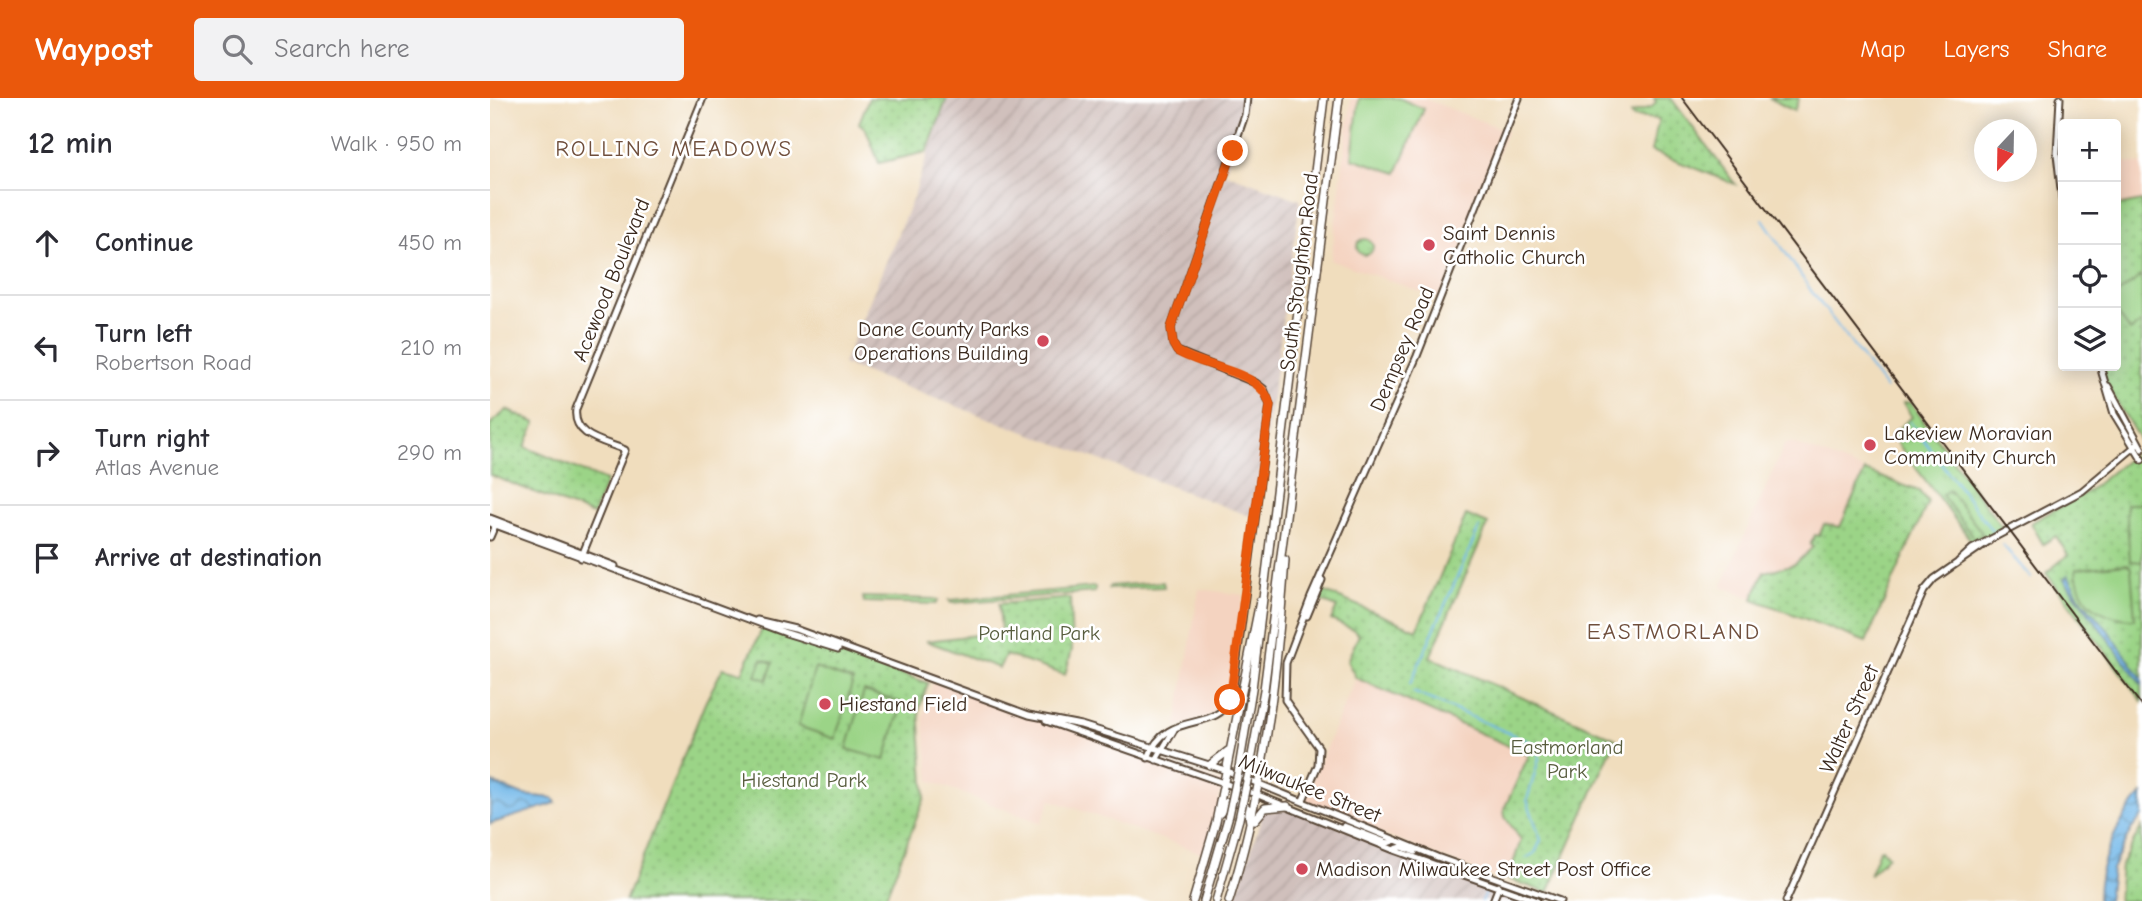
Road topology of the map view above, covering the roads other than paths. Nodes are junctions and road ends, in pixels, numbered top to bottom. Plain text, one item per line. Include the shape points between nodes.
1 (703, 98) edge
2 (1247, 98) edge
3 (1324, 98) edge
4 (1339, 98) edge
5 (1519, 98) edge
6 (2060, 98) edge
7 (2059, 182) edge
8 (2102, 371) edge
9 (1289, 386) junction
10 (1303, 388) junction
11 (2138, 447) edge
12 (2142, 460) edge
13 (1289, 496) junction
14 (490, 517) edge
15 (494, 523) edge
16 (490, 537) edge
17 (582, 555) junction
18 (1266, 581) junction
19 (1044, 719) junction
20 (1176, 728) junction
21 (1153, 746) junction
22 (1162, 749) junction
23 (1228, 751) junction
24 (1148, 758) junction
25 (1156, 760) junction
26 (1210, 765) junction
27 (1225, 770) junction
28 (1223, 783) junction
29 (1260, 783) junction
30 (1258, 795) junction
31 (1303, 800) junction
32 (1287, 806) junction
33 (1216, 822) junction
34 (1327, 822) junction
35 (1251, 827) junction
36 (1396, 840) junction
37 (1394, 850) junction
38 (1442, 859) junction
39 (1501, 880) junction
40 (1498, 888) junction
41 (1193, 901) edge
42 (1204, 901) edge
43 (1216, 901) edge
44 (1230, 901) edge
45 (1493, 901) edge
46 (1537, 901) edge
47 (1560, 901) edge
48 (1786, 901) edge

1 - 17 street, Acewood Boulevard via 575,412 581,431 625,450
2 - 20 street via 1171,337 1177,351 1186,357 1249,379 1264,389 1270,410 1230,699 1216,715
3 - 9 main road, South Stoughton Road
4 - 10 main road, South Stoughton Road
5 - 31 street, Dempsey Road via 1422,345 1286,663 1283,688 1289,706 1319,748 1319,761
6 - 7 street
8 - 11 street via 2111,407
9 - 10 main road
9 - 18 main road, South Stoughton Road
10 - 13 main road, South Stoughton Road
11 - 12 street
11 - 48 street, Walter Street via 2082,491 1989,541 1934,579 1918,601
13 - 29 main road
13 - 43 main road, South Stoughton Road, bridge via 1256,741
14 - 15 street, Milwaukee Street
15 - 16 street
15 - 17 street, Milwaukee Street
17 - 19 street, Milwaukee Street via 791,635
18 - 23 main road
18 - 42 main road, South Stoughton Road, bridge via 1246,739
19 - 21 street, Milwaukee Street
19 - 24 street, Milwaukee Street
20 - 21 street via 1162,733
20 - 22 street
21 - 22 street, Milwaukee Street
21 - 24 street
22 - 25 street
22 - 26 street, Milwaukee Street
23 - 26 main road
23 - 27 main road
24 - 25 street, Milwaukee Street
25 - 28 street, Milwaukee Street
26 - 27 street, Milwaukee Street
27 - 28 main road
27 - 29 street, Milwaukee Street
28 - 30 street, Milwaukee Street
28 - 33 main road
29 - 30 main road
29 - 31 street, Milwaukee Street
30 - 32 street, Milwaukee Street
30 - 35 main road
31 - 36 street, Milwaukee Street
32 - 34 street, Milwaukee Street
32 - 35 main road via 1265,808
33 - 35 main road via 1225,804 1236,800 1246,806
33 - 41 main road
34 - 36 street via 1388,843
34 - 37 street, Milwaukee Street
35 - 44 main road
36 - 38 street, Milwaukee Street
37 - 38 street via 1402,847
37 - 40 street, Milwaukee Street
38 - 39 street, Milwaukee Street
39 - 40 street
39 - 47 street, Milwaukee Street
40 - 45 street
40 - 46 street, Milwaukee Street

